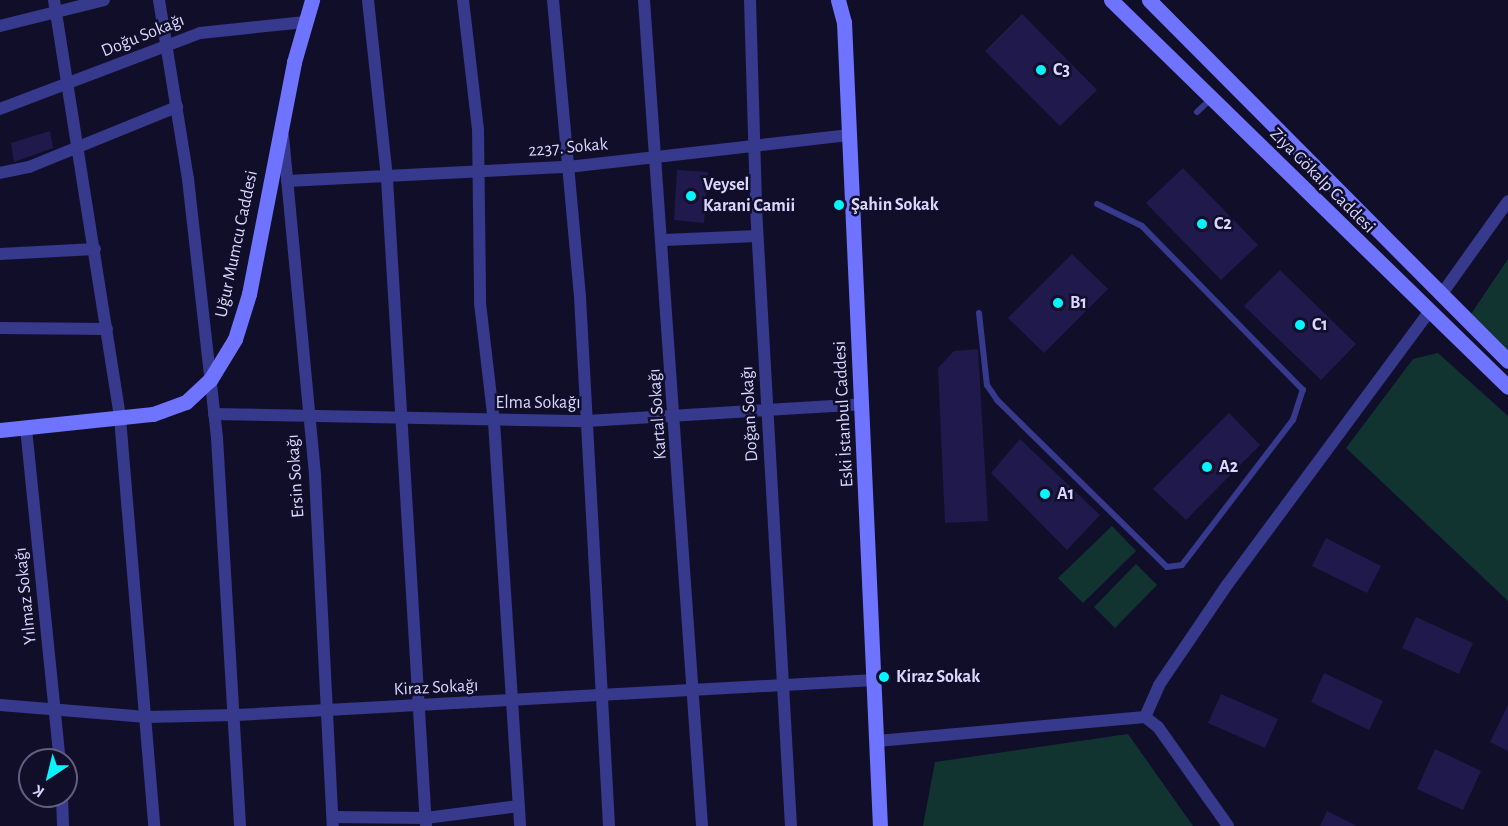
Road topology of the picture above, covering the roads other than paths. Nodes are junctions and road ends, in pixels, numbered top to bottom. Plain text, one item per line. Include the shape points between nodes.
1 (54, 0) edge
2 (104, 0) edge
3 (159, 0) edge
4 (312, 0) edge
5 (368, 0) edge
6 (463, 0) edge
7 (553, 0) edge
8 (644, 0) edge
9 (750, 0) edge
10 (838, 0) edge
11 (1111, 0) edge
12 (1149, 0) edge
13 (56, 16) junction
14 (305, 22) junction
15 (0, 26) edge
16 (168, 44) junction
17 (1229, 81) junction
18 (65, 87) junction
19 (1211, 99) junction
20 (177, 107) junction
21 (0, 109) edge
22 (1197, 112) dead end
23 (282, 124) junction
24 (850, 135) junction
25 (74, 146) junction
26 (753, 149) junction
27 (657, 158) junction
28 (568, 167) junction
29 (0, 173) edge
30 (481, 173) junction
31 (387, 179) junction
32 (287, 181) junction
33 (1508, 201) edge
34 (1097, 204) dead end
35 (757, 236) junction
36 (664, 240) junction
37 (95, 249) junction
38 (0, 254) edge
39 (1441, 295) junction
40 (979, 313) dead end
41 (1428, 313) junction
42 (0, 328) edge
43 (107, 329) junction
44 (1508, 361) edge
45 (210, 380) junction
46 (1508, 387) edge
47 (862, 404) junction
48 (767, 407) junction
49 (676, 413) junction
50 (214, 414) junction
51 (120, 418) junction
52 (310, 418) junction
53 (404, 420) junction
54 (587, 421) junction
55 (494, 422) junction
56 (26, 428) junction
57 (0, 430) edge
58 (875, 680) junction
59 (783, 686) junction
60 (694, 691) junction
61 (602, 696) junction
62 (509, 702) junction
63 (0, 705) edge
64 (422, 707) junction
65 (57, 709) junction
66 (325, 712) junction
67 (236, 715) junction
68 (147, 717) junction
69 (1145, 717) junction
70 (877, 741) junction
71 (59, 748) edge
72 (518, 806) junction
73 (62, 808) edge
74 (333, 822) edge
75 (426, 822) edge
76 (63, 826) edge
77 (154, 826) edge
78 (240, 826) edge
79 (520, 826) edge
80 (609, 826) edge
81 (702, 826) edge
82 (791, 826) edge
83 (880, 826) edge
84 (1228, 826) edge

1 - 13 street
2 - 13 street
3 - 16 street
4 - 14 street, Uğur Mumcu Caddesi
5 - 31 street
6 - 30 street
7 - 28 street
8 - 27 street, Kartal Sokağı
9 - 26 street, Doğan Sokağı
10 - 24 street, Eski İstanbul Caddesi via 844,22
11 - 19 street, Ziya Gökalp Caddesi
12 - 17 street, Ziya Gökalp Caddesi
13 - 15 street
13 - 18 street
14 - 16 street, Doğu Sokağı via 200,33
14 - 23 street, Uğur Mumcu Caddesi
16 - 18 street, Doğu Sokağı
16 - 20 street
17 - 19 street
17 - 39 street, Ziya Gökalp Caddesi
18 - 21 street, Doğu Sokağı
18 - 25 street
19 - 22 lane
19 - 41 street, Ziya Gökalp Caddesi
20 - 25 street
20 - 45 street
23 - 32 street, Ersin Sokağı
23 - 45 street, Uğur Mumcu Caddesi via 249,294 235,339
24 - 26 street, 2237. Sokak
24 - 47 street, Eski İstanbul Caddesi
25 - 29 street via 29,167
25 - 37 street
26 - 27 street, 2237. Sokak
26 - 35 street, Doğan Sokağı
27 - 28 street, 2237. Sokak
27 - 36 street, Kartal Sokağı
28 - 30 street, 2237. Sokak
28 - 54 street
30 - 31 street, 2237. Sokak
30 - 55 street via 480,303
31 - 32 street, 2237. Sokak
31 - 53 street
32 - 52 street, Ersin Sokağı
33 - 39 street
34 - 40 lane via 1142,226 1303,390 1293,420 1182,565 1167,567 998,400 987,385
35 - 36 street
35 - 48 street, Doğan Sokağı
36 - 49 street, Kartal Sokağı
37 - 38 street
37 - 43 street
39 - 41 street
39 - 44 street, Ziya Gökalp Caddesi
41 - 46 street, Ziya Gökalp Caddesi
41 - 69 street via 1221,594 1159,685
42 - 43 street
43 - 51 street
45 - 50 street
45 - 51 street, Uğur Mumcu Caddesi via 186,402 153,414
47 - 48 street, Elma Sokağı
47 - 58 street, Eski İstanbul Caddesi
48 - 49 street, Elma Sokağı
48 - 59 street, Doğan Sokağı
49 - 54 street, Elma Sokağı
49 - 60 street, Kartal Sokağı
50 - 52 street, Elma Sokağı
50 - 67 street
51 - 56 street, Uğur Mumcu Caddesi
51 - 68 street
52 - 53 street, Elma Sokağı
52 - 66 street, Ersin Sokağı
53 - 55 street, Elma Sokağı
53 - 64 street
54 - 55 street, Elma Sokağı
54 - 61 street
55 - 62 street
56 - 57 street, Uğur Mumcu Caddesi
56 - 65 street, Yılmaz Sokağı
58 - 59 street, Kiraz Sokağı
58 - 70 street, Eski İstanbul Caddesi
59 - 60 street, Kiraz Sokağı
59 - 82 street, Doğan Sokağı
60 - 61 street, Kiraz Sokağı
60 - 81 street, Kartal Sokağı
61 - 62 street, Kiraz Sokağı
61 - 80 street
62 - 64 street, Kiraz Sokağı
62 - 72 street
63 - 65 street, Kiraz Sokağı
64 - 66 street, Kiraz Sokağı
64 - 75 street
65 - 68 street, Kiraz Sokağı
65 - 71 street, Yılmaz Sokağı
66 - 67 street, Kiraz Sokağı
66 - 74 street, Ersin Sokağı
67 - 68 street, Kiraz Sokağı
67 - 78 street
68 - 77 street
69 - 70 street
69 - 84 street via 1158,727
70 - 83 street, Eski İstanbul Caddesi
72 - 75 street
72 - 79 street
73 - 76 street
74 - 75 street

